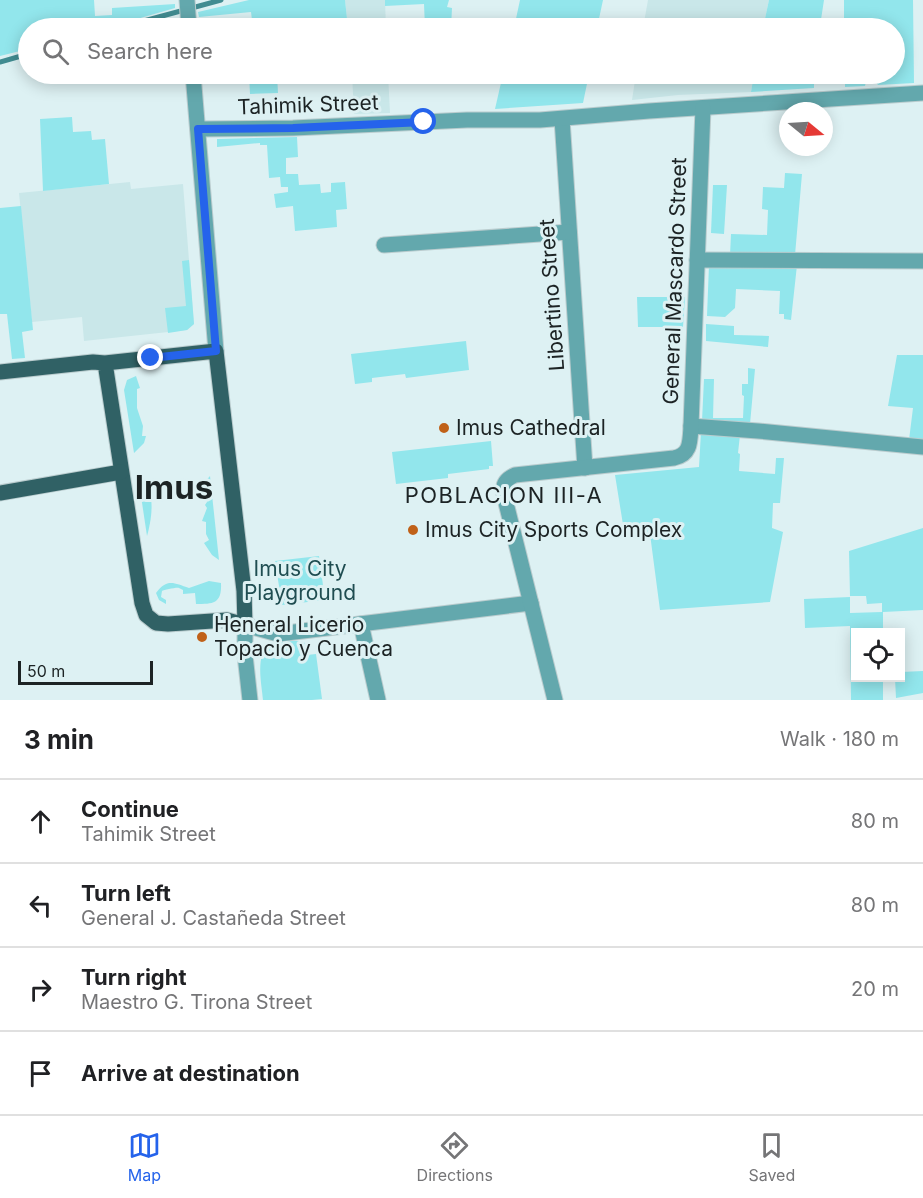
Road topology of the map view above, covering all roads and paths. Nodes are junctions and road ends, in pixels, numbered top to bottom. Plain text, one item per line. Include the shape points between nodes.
1 (194, 84) edge
2 (923, 93) edge
3 (703, 108) junction
4 (562, 119) junction
5 (198, 129) junction
6 (570, 232) junction
7 (384, 245) dead end
8 (697, 260) junction
9 (923, 261) edge
10 (216, 351) junction
11 (105, 363) junction
12 (0, 372) edge
13 (690, 426) junction
14 (923, 447) edge
15 (585, 468) junction
16 (121, 472) junction
17 (0, 493) edge
18 (531, 603) junction
19 (361, 624) junction
20 (245, 625) junction
21 (250, 700) edge
22 (378, 700) edge
23 (555, 700) edge

1 - 5 street
2 - 3 street, Tahimik Street
3 - 4 street, Tahimik Street
3 - 8 street, General Mascardo Street
4 - 5 street, Tahimik Street
4 - 6 street, Libertino Street
5 - 10 street
6 - 7 street
6 - 15 street, Libertino Street
8 - 9 street
8 - 13 street, General Mascardo Street
10 - 11 main road
10 - 20 main road
11 - 12 main road
11 - 16 main road
13 - 14 street
13 - 15 street, General Mascardo Street via 689,446 680,457
15 - 18 street via 515,475 503,487
16 - 17 main road
16 - 20 main road via 146,615 162,624 227,620
18 - 19 street
18 - 23 street
19 - 20 street via 278,634
19 - 22 street
20 - 21 street

